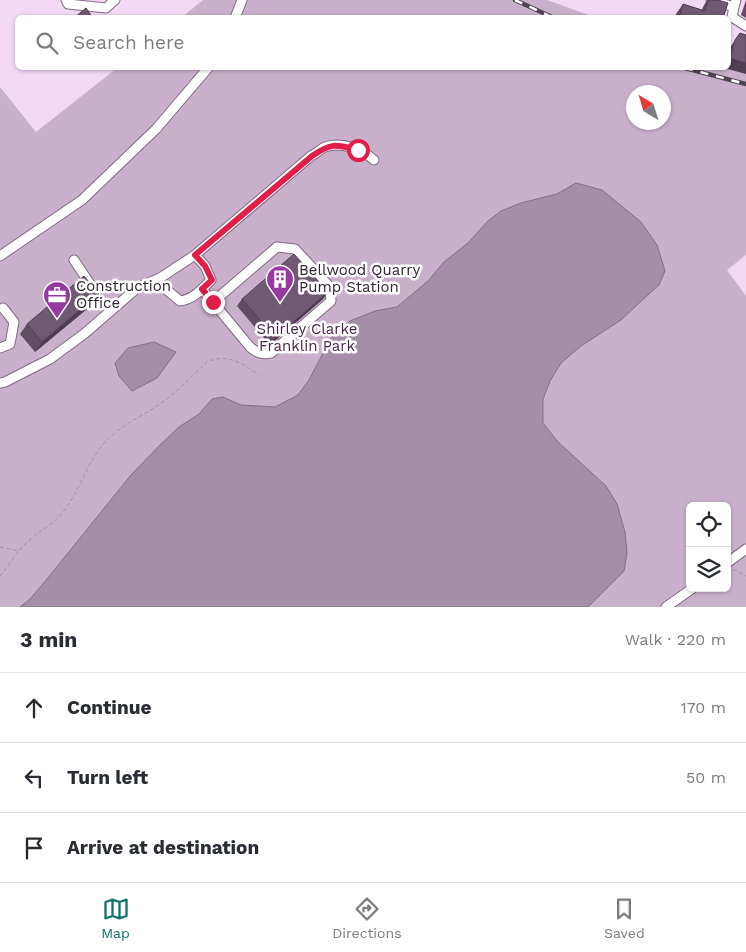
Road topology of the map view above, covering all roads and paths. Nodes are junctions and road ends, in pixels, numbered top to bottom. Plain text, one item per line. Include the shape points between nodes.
1 (66, 0) edge
2 (115, 0) edge
3 (242, 0) edge
4 (711, 0) edge
5 (735, 3) edge
6 (236, 15) edge
7 (746, 26) edge
8 (206, 70) edge
9 (374, 160) dead end
10 (195, 255) junction
11 (0, 256) edge
12 (74, 260) dead end
13 (155, 280) junction
14 (202, 289) junction
15 (96, 292) edge
16 (213, 302) junction
17 (3, 308) dead end
18 (0, 348) edge
19 (259, 374) dead end
20 (0, 383) edge
21 (0, 547) edge
22 (746, 549) edge
23 (18, 551) junction
24 (731, 564) edge
25 (731, 567) edge
26 (0, 576) edge
27 (746, 576) edge
28 (687, 592) edge
29 (666, 607) edge

1 - 2 street via 68,4 106,8
3 - 6 street
4 - 5 street
5 - 7 street via 732,17
8 - 11 street via 156,129 82,200
9 - 10 street via 348,147 325,147
10 - 13 street
10 - 14 street via 212,280
12 - 15 street
13 - 14 street via 180,301 195,296
13 - 20 street via 137,288 50,359
14 - 16 street
16 - 16 street via 250,347 264,355 271,353 331,301 331,294 330,287 295,249 276,247
17 - 18 street via 14,322 10,344
19 - 23 path via 236,360 221,357 207,362 169,397 105,442 64,511
21 - 23 path
22 - 24 street
23 - 26 path
25 - 27 path
28 - 29 street

